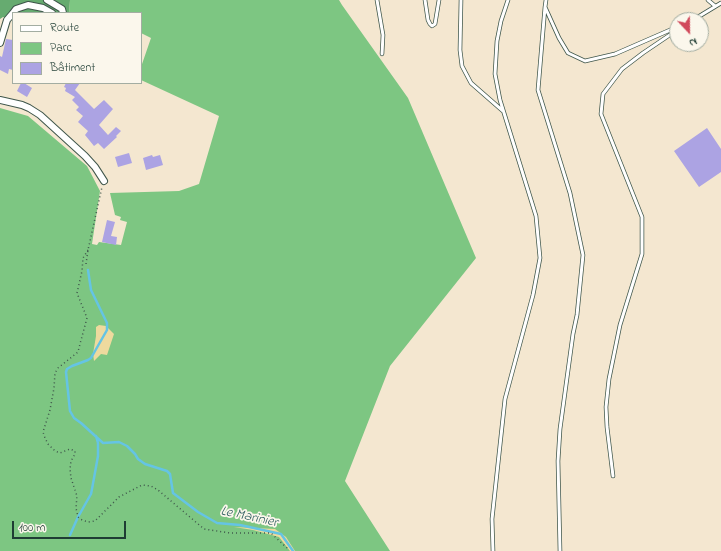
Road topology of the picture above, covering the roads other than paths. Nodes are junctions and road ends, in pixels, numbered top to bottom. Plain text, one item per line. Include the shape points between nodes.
1 (47, 0) edge
2 (377, 0) edge
3 (425, 0) edge
4 (439, 0) edge
5 (461, 0) edge
6 (508, 0) edge
7 (546, 0) edge
8 (708, 0) edge
9 (721, 3) edge
10 (545, 6) junction
11 (715, 6) junction
12 (14, 12) edge
13 (50, 12) edge
14 (63, 12) edge
15 (706, 12) edge
16 (12, 14) edge
17 (669, 30) edge
18 (669, 35) edge
19 (0, 43) edge
20 (382, 54) dead end
21 (0, 100) edge
22 (504, 111) junction
23 (104, 181) road end
24 (613, 476) dead end
25 (493, 551) edge
26 (560, 551) edge

1 - 14 street
2 - 20 lane via 383,35
3 - 4 lane via 428,20 432,26 435,24
5 - 22 lane via 462,66 471,83
6 - 22 lane via 497,42 494,74
7 - 10 lane
8 - 11 lane
9 - 11 lane
10 - 17 lane via 568,53 585,61 615,54
10 - 26 lane via 538,90 570,194 583,255 560,429
11 - 15 lane
12 - 13 street via 28,4
16 - 19 street via 7,20
18 - 24 lane via 622,69 603,94 601,114 642,216 642,254 620,325 608,379 607,427
21 - 23 street via 22,105 40,115 86,156
22 - 25 lane via 536,216 540,258 533,295 505,399 492,519

